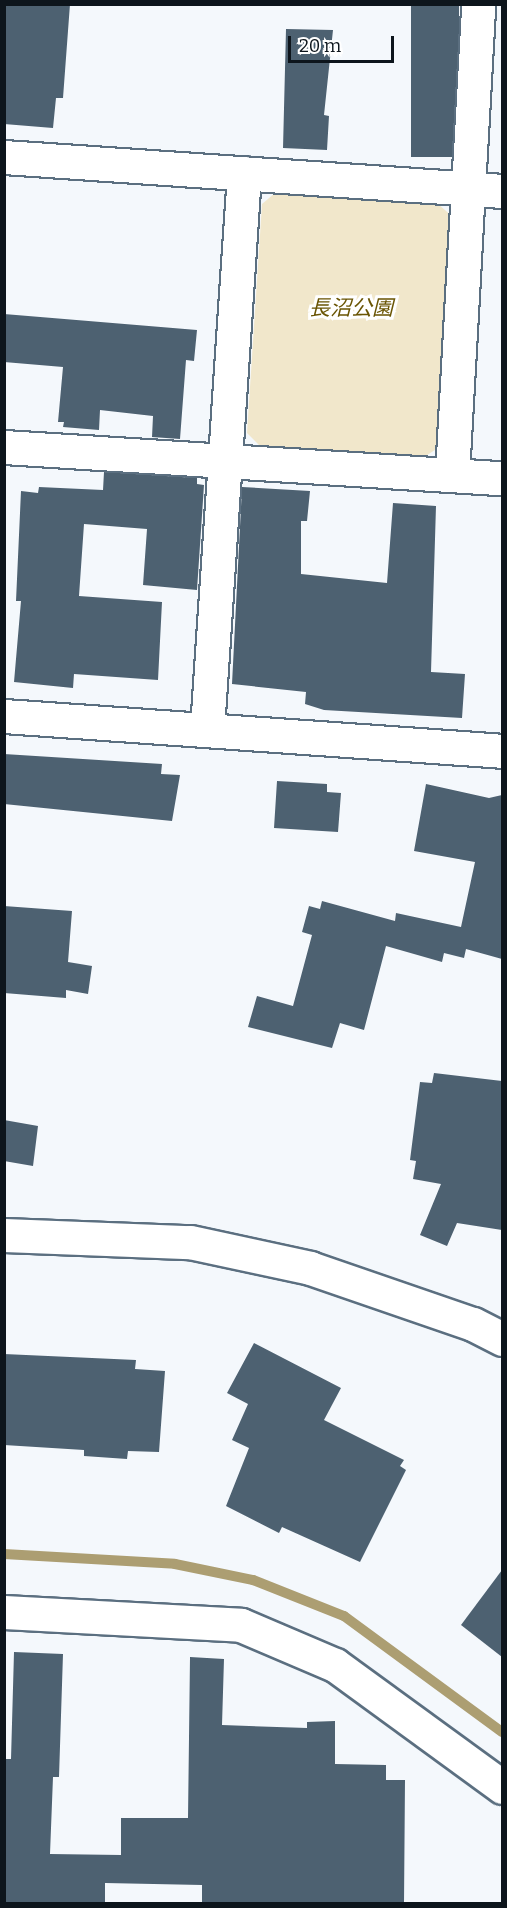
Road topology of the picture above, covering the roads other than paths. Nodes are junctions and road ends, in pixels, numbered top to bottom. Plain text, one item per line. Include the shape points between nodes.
1 (478, 4) edge
2 (4, 157) edge
3 (244, 173) junction
4 (464, 188) junction
5 (502, 191) edge
6 (4, 447) edge
7 (221, 463) junction
8 (452, 474) junction
9 (502, 478) edge
10 (4, 716) edge
11 (207, 729) junction
12 (502, 751) edge
13 (4, 1235) edge
14 (502, 1340) edge
15 (4, 1612) edge
16 (502, 1787) edge

1 - 4 street
2 - 3 street
3 - 4 street
3 - 7 street
4 - 5 street
4 - 8 street
6 - 7 street
7 - 8 street
7 - 11 street
8 - 9 street
10 - 11 street
11 - 12 street
13 - 14 street via 190,1242 310,1268 473,1324
15 - 16 street via 241,1625 335,1665

